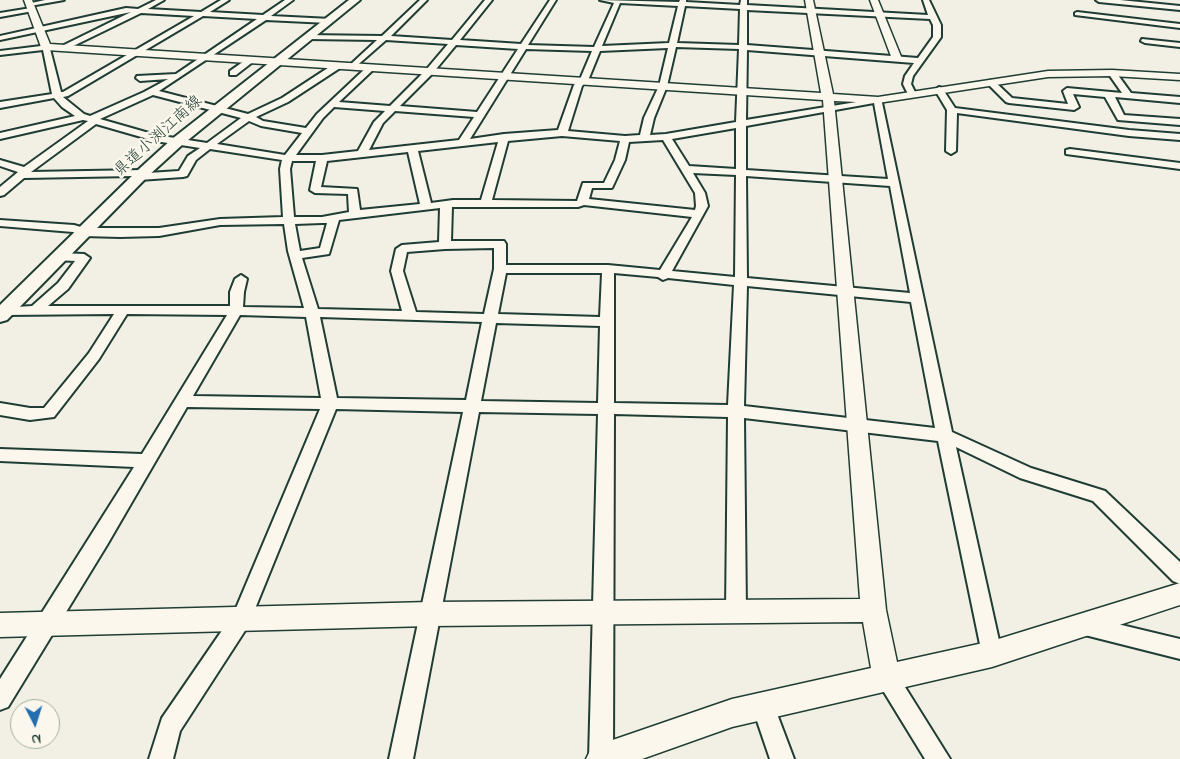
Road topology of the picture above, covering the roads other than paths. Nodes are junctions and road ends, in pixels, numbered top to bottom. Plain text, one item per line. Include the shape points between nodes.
1 (61, 0) edge
2 (124, 0) edge
3 (161, 0) edge
4 (226, 0) edge
5 (290, 0) edge
6 (355, 0) edge
7 (424, 0) edge
8 (489, 0) edge
9 (553, 0) edge
10 (603, 0) edge
11 (618, 0) edge
12 (809, 0) edge
13 (874, 0) edge
14 (926, 0) edge
15 (1099, 0) edge
16 (1175, 0) edge
17 (683, 2) edge
18 (743, 4) edge
19 (30, 5) edge
20 (1180, 7) edge
21 (126, 10) junction
22 (141, 10) junction
23 (812, 10) junction
24 (202, 14) junction
25 (880, 14) junction
26 (1077, 14) dead end
27 (0, 15) edge
28 (264, 17) junction
29 (932, 17) junction
30 (328, 21) junction
31 (1180, 26) edge
32 (39, 30) junction
33 (309, 37) junction
34 (0, 38) edge
35 (384, 38) junction
36 (1144, 41) dead end
37 (454, 42) junction
38 (674, 45) junction
39 (1180, 45) edge
40 (46, 47) junction
41 (524, 47) junction
42 (743, 47) junction
43 (65, 48) junction
44 (597, 49) junction
45 (0, 53) edge
46 (135, 53) junction
47 (819, 53) junction
48 (203, 58) junction
49 (897, 59) junction
50 (250, 61) junction
51 (921, 61) junction
52 (275, 62) junction
53 (337, 66) junction
54 (353, 67) junction
55 (371, 68) junction
56 (429, 72) junction
57 (233, 73) dead end
58 (1112, 73) junction
59 (178, 76) junction
60 (505, 77) junction
61 (1180, 77) edge
62 (140, 78) dead end
63 (581, 82) junction
64 (990, 82) junction
65 (663, 86) junction
66 (938, 90) junction
67 (741, 91) junction
68 (152, 92) junction
69 (912, 94) junction
70 (1109, 95) junction
71 (1128, 95) junction
72 (829, 97) junction
73 (59, 98) junction
74 (878, 100) junction
75 (1180, 100) edge
76 (332, 104) junction
77 (0, 105) edge
78 (355, 106) junction
79 (48, 107) dead end
80 (216, 108) junction
81 (393, 109) junction
82 (830, 109) junction
83 (952, 110) junction
84 (348, 114) dead end
85 (481, 114) junction
86 (247, 118) junction
87 (89, 119) junction
88 (1180, 122) edge
89 (741, 125) junction
90 (310, 131) junction
91 (562, 133) junction
92 (0, 136) edge
93 (504, 137) junction
94 (666, 137) junction
95 (1180, 137) edge
96 (625, 138) junction
97 (644, 138) junction
98 (177, 142) junction
99 (462, 142) junction
100 (1068, 143) junction
101 (206, 147) junction
102 (412, 148) junction
103 (951, 152) dead end
104 (362, 153) junction
105 (288, 158) junction
106 (322, 158) junction
107 (0, 163) edge
108 (1180, 166) edge
109 (686, 168) junction
110 (741, 171) junction
111 (24, 172) junction
112 (141, 175) junction
113 (837, 178) junction
114 (894, 183) junction
115 (0, 194) edge
116 (583, 202) junction
117 (486, 203) junction
118 (446, 206) junction
119 (426, 207) junction
120 (355, 214) junction
121 (699, 214) junction
122 (334, 219) junction
123 (290, 220) junction
124 (0, 223) edge
125 (84, 232) junction
126 (445, 245) junction
127 (295, 255) junction
128 (59, 257) junction
129 (500, 269) junction
130 (608, 269) junction
131 (664, 276) junction
132 (241, 279) dead end
133 (741, 282) junction
134 (845, 291) junction
135 (917, 298) junction
136 (123, 310) junction
137 (34, 312) junction
138 (236, 312) junction
139 (312, 313) junction
140 (3, 314) edge
141 (410, 316) junction
142 (490, 319) junction
143 (608, 322) junction
144 (183, 401) junction
145 (330, 404) junction
146 (473, 406) junction
147 (0, 409) edge
148 (607, 410) junction
149 (736, 412) junction
150 (857, 424) junction
151 (946, 436) junction
152 (0, 455) edge
153 (146, 461) junction
154 (1180, 575) edge
155 (1180, 594) edge
156 (873, 610) junction
157 (736, 612) junction
158 (430, 614) junction
159 (603, 614) junction
160 (241, 619) junction
161 (45, 624) junction
162 (0, 625) edge
163 (1084, 626) junction
164 (1180, 649) edge
165 (992, 654) junction
166 (887, 679) junction
167 (0, 699) edge
168 (763, 706) junction
169 (161, 759) edge
170 (401, 759) edge
171 (601, 759) edge
172 (782, 759) edge
173 (938, 759) edge

1 - 19 street
2 - 21 street
3 - 22 street
4 - 24 street
5 - 28 street
6 - 30 main road, 県道小渕江南線
7 - 35 street
8 - 37 street
9 - 41 street
10 - 11 street
11 - 17 street
11 - 44 street
12 - 23 street
13 - 25 street
14 - 29 street
15 - 20 street
16 - 20 street
17 - 18 street
17 - 38 street
18 - 23 street
18 - 42 street
19 - 27 street
19 - 32 street
21 - 22 street
21 - 32 street
22 - 24 street
22 - 43 street
23 - 25 street
23 - 47 street
24 - 28 street
24 - 46 street
25 - 29 street
25 - 49 street
26 - 31 street
28 - 30 street
28 - 48 street
29 - 51 street via 937,25 937,37
30 - 33 main road, 県道小渕江南線
32 - 34 street
32 - 40 street
33 - 35 street
33 - 52 main road, 県道小渕江南線
35 - 37 street
35 - 54 street
36 - 39 street
37 - 41 street
37 - 56 street
38 - 42 street
38 - 44 street
38 - 65 street
40 - 43 street
40 - 45 street
40 - 73 street
41 - 44 street
41 - 60 street
42 - 47 street
42 - 67 street
43 - 46 street
44 - 63 street
46 - 48 street
46 - 73 street
47 - 49 street
47 - 72 street
48 - 50 street
48 - 59 street
49 - 51 street
50 - 52 street
50 - 57 street
51 - 69 street via 908,81
52 - 53 street
52 - 80 main road, 県道小渕江南線
53 - 54 street
53 - 86 street via 284,100
54 - 55 street
55 - 56 street
55 - 76 street
56 - 60 street
56 - 81 street
58 - 61 street
58 - 64 street via 1048,74
58 - 71 street
59 - 62 street
59 - 68 street
60 - 63 street
60 - 85 street
63 - 65 street
63 - 91 street
64 - 66 street
64 - 70 street via 1010,100 1074,107 1067,91
65 - 67 street
65 - 97 street
66 - 69 street
66 - 83 street
67 - 72 street
67 - 89 street
68 - 80 street
68 - 87 street
69 - 74 street
70 - 71 street
70 - 88 street via 1121,118
71 - 75 street
72 - 74 street
72 - 82 street
73 - 77 street
73 - 79 street
73 - 87 street via 70,109
74 - 82 street
74 - 114 street
76 - 78 street
76 - 90 street
78 - 81 street
78 - 84 street
80 - 86 street
80 - 98 main road, 県道小渕江南線
81 - 85 street
81 - 104 street via 379,122
82 - 89 street
82 - 113 street
83 - 100 street
83 - 103 street
85 - 99 street
86 - 90 street
86 - 101 street
87 - 92 street
87 - 98 street
87 - 111 street
89 - 94 street
89 - 110 street
90 - 105 street
91 - 93 street
91 - 96 street
93 - 99 street
93 - 117 street
94 - 97 street
94 - 109 street
95 - 100 street
96 - 97 street
96 - 116 street via 612,187 587,185
98 - 101 street
98 - 112 main road, 県道小渕江南線
99 - 102 street
100 - 108 street
101 - 105 street
101 - 112 street via 192,158 183,174
102 - 104 street
102 - 119 street
104 - 106 street
105 - 106 street
105 - 123 street via 285,177
106 - 120 street via 315,190 352,191
107 - 111 street
109 - 110 street
109 - 121 street via 700,193 702,206
110 - 113 street
110 - 133 street
111 - 112 street via 26,175
111 - 115 street
112 - 125 main road, 県道小渕江南線
113 - 114 street
113 - 134 street
114 - 135 street
116 - 117 street
116 - 121 street
117 - 118 street
118 - 119 street
118 - 126 street
119 - 120 street
120 - 122 street
121 - 131 street
122 - 123 street
122 - 127 street via 325,251
123 - 125 street via 220,222 159,232
123 - 127 street
124 - 125 street
125 - 128 main road, 県道小渕江南線
126 - 129 street via 500,244
126 - 141 street via 402,249 397,271
127 - 139 street
128 - 137 street via 84,258 63,286
128 - 140 main road, 県道小渕江南線
129 - 130 street
129 - 142 street
130 - 131 street
130 - 143 street
131 - 133 street
132 - 138 street via 234,308
133 - 134 street
133 - 149 street
134 - 135 street
134 - 150 street
135 - 151 street
136 - 137 street
136 - 138 street
136 - 147 street via 94,356 48,413
137 - 140 street
138 - 139 street
138 - 144 street
139 - 141 street
139 - 145 street
141 - 142 street
142 - 143 street
142 - 146 street
143 - 148 street
144 - 145 street
144 - 153 street
145 - 146 street
145 - 160 street
146 - 148 street
146 - 158 street
148 - 149 street
148 - 159 street
149 - 150 street
149 - 157 street
150 - 151 street
150 - 156 street
151 - 154 street via 1026,474 1099,496
151 - 165 street
152 - 153 street
153 - 161 street
155 - 163 street
156 - 157 street
156 - 166 street
157 - 159 street
158 - 159 street
158 - 160 street
158 - 170 street
159 - 171 street
160 - 161 street
160 - 169 street via 170,726
161 - 162 street
161 - 167 street
163 - 164 street
163 - 165 street
165 - 166 street
166 - 168 street
166 - 173 street
168 - 171 street via 732,713
168 - 172 street

